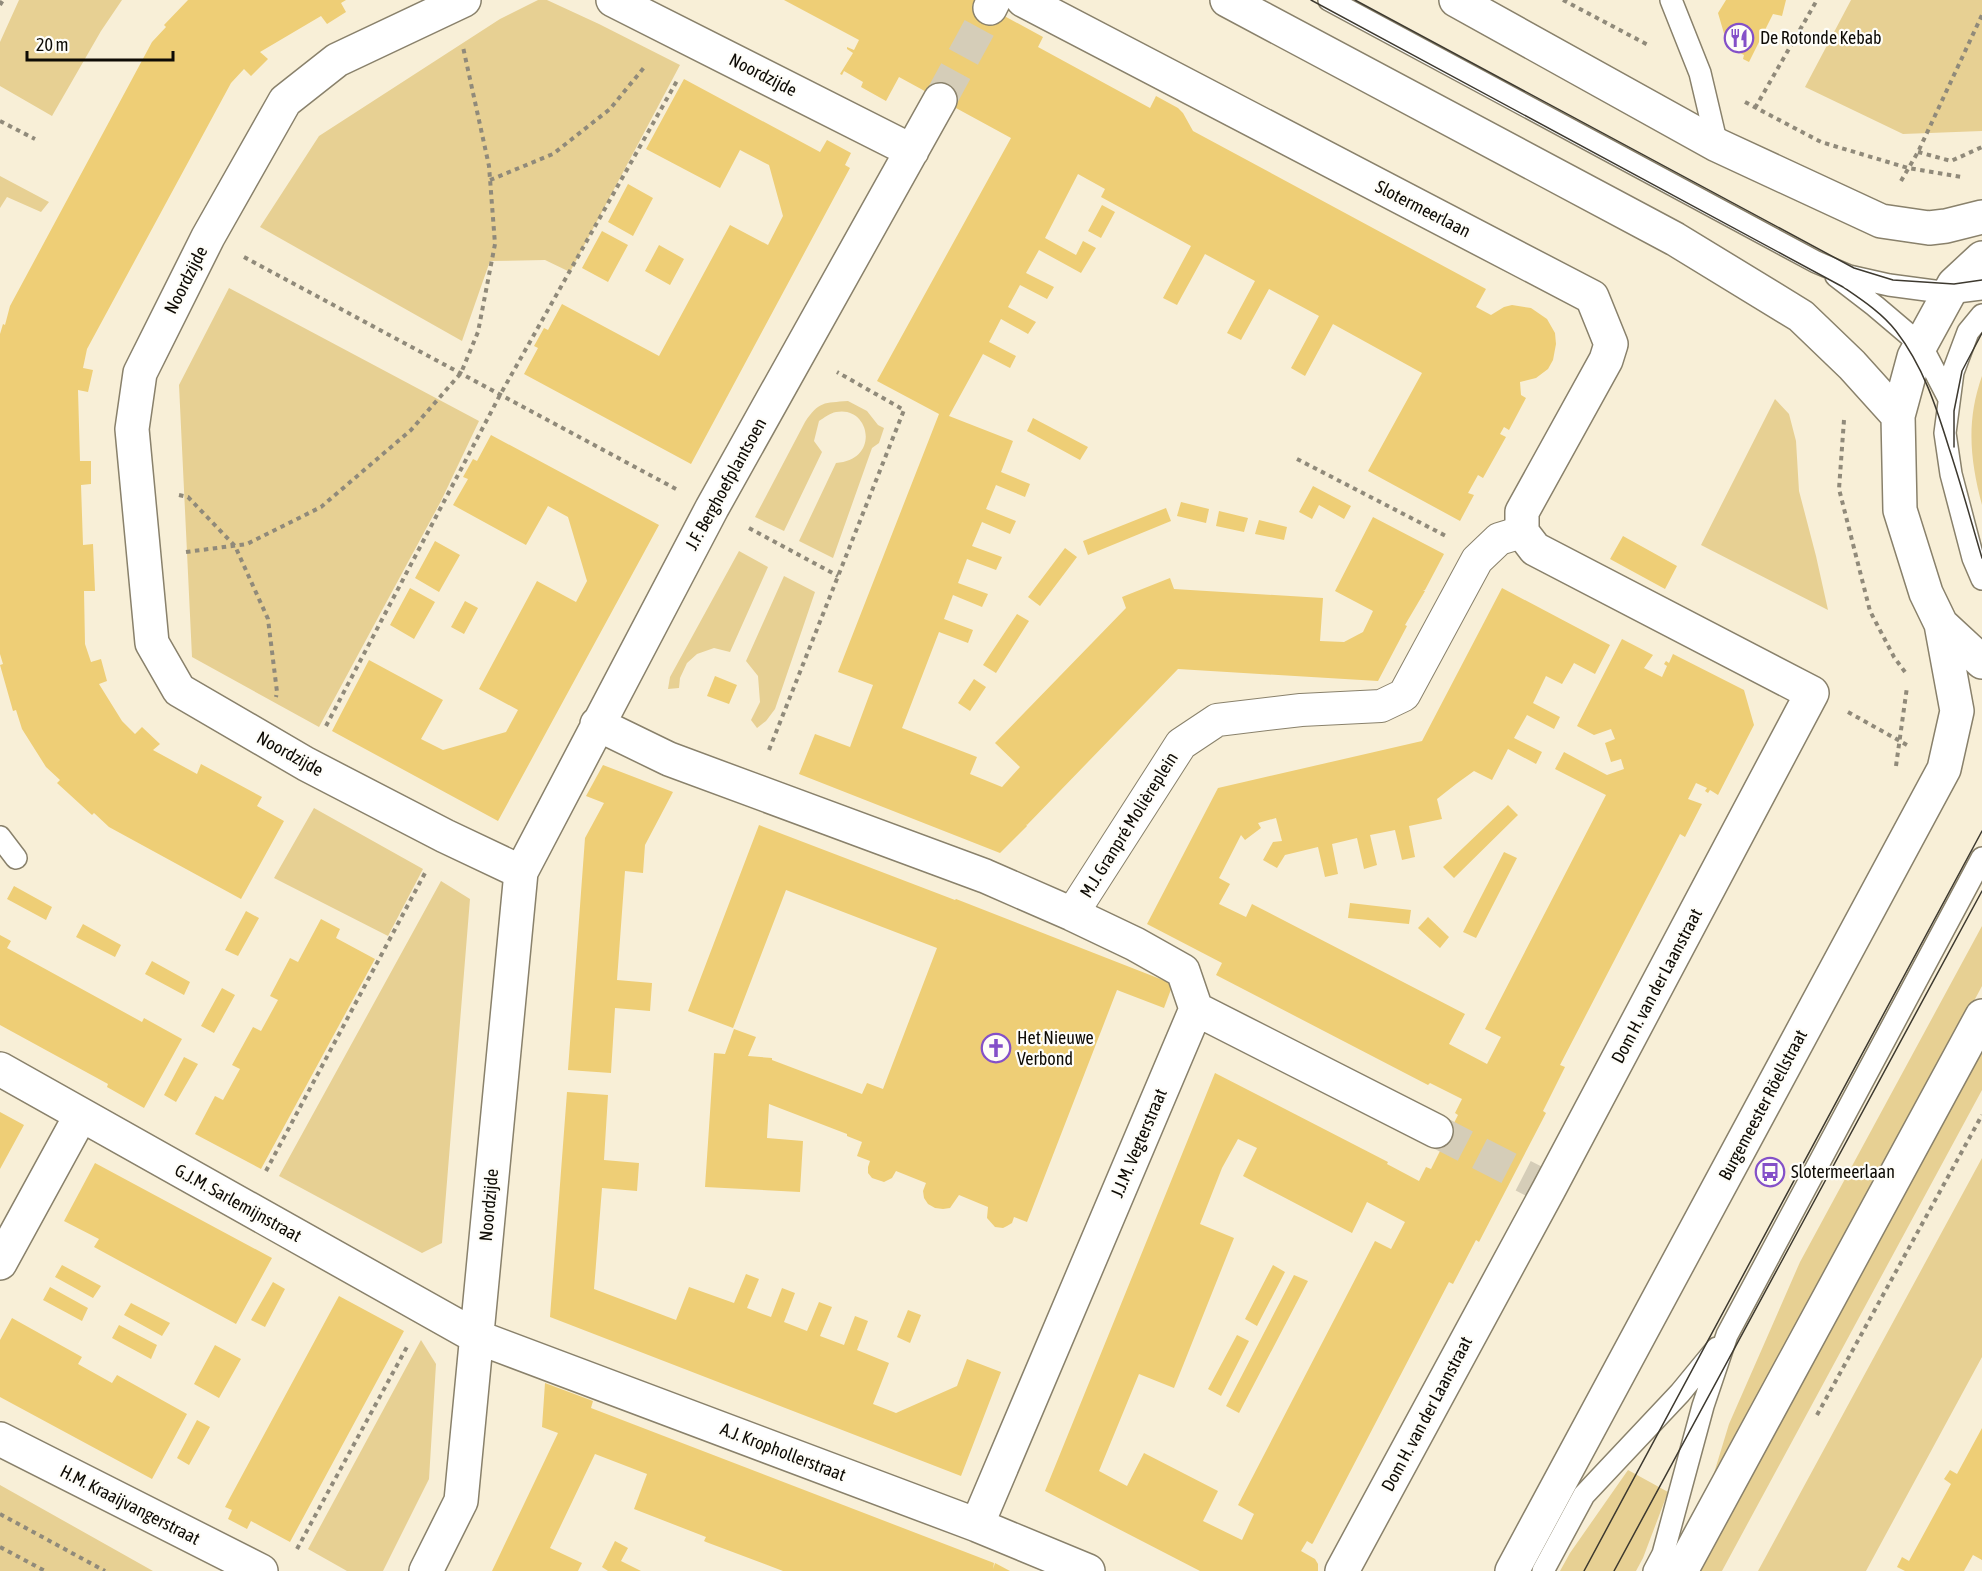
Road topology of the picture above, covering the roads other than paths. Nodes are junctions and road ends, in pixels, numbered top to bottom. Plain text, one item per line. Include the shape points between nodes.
1 (613, 0) edge
2 (1023, 0) edge
3 (1227, 0) edge
4 (1329, 0) edge
5 (1456, 0) edge
6 (1671, 0) edge
7 (459, 2) edge
8 (940, 100) tunnel mouth
9 (1717, 145) junction
10 (912, 151) junction
11 (1982, 217) edge
12 (1982, 258) edge
13 (1816, 262) junction
14 (1982, 289) edge
15 (1950, 293) junction
16 (1982, 315) edge
17 (1921, 345) junction
18 (1949, 399) junction
19 (1898, 416) junction
20 (1522, 532) junction
21 (1982, 579) edge
22 (1941, 624) junction
23 (1982, 662) edge
24 (597, 724) junction
25 (0, 837) edge
26 (16, 858) dead end
27 (1982, 858) edge
28 (521, 872) junction
29 (1072, 914) junction
30 (1196, 1009) junction
31 (1982, 1016) edge
32 (0, 1070) edge
33 (81, 1115) junction
34 (1436, 1131) tunnel mouth
35 (0, 1263) edge
36 (1727, 1335) junction
37 (477, 1337) junction
38 (0, 1439) edge
39 (977, 1525) junction
40 (261, 1571) edge
41 (426, 1571) edge
42 (1088, 1571) edge
43 (1342, 1571) edge
44 (1512, 1571) edge
45 (1543, 1571) edge
46 (1654, 1571) edge
47 (1681, 1571) edge

1 - 10 street, Noordzijde
2 - 20 street, Slotermeerlaan via 1592,297 1611,344 1606,360 1522,512
3 - 19 street via 1675,239 1801,316
4 - 13 lane
5 - 9 street
6 - 9 lane via 1700,73
7 - 28 street, Noordzijde via 337,60 285,101 208,237 140,373 132,429 152,643 179,690 306,764
8 - 10 street, J.F. Berghoefplantsoen
9 - 11 street via 1881,221 1929,228
10 - 24 street, J.F. Berghoefplantsoen via 711,508
12 - 15 street via 1954,284
13 - 15 lane via 1849,276
13 - 17 lane
14 - 15 lane
15 - 17 street
16 - 18 lane via 1968,332 1953,372
17 - 18 lane
17 - 19 street
18 - 21 lane via 1945,433 1951,474
19 - 22 street via 1900,510 1926,593
20 - 29 street, M.J. Granpré Molièreplein via 1499,539 1477,560 1404,695 1381,706 1216,720 1181,744
20 - 43 street, Dom H. van der Laanstraat via 1535,549 1812,693
22 - 23 street
22 - 44 street, Burgemeester Röellstraat via 1957,711 1944,769
24 - 28 street, J.F. Berghoefplantsoen
24 - 29 street, M.J. Granpré Molièreplein via 669,759 985,876
25 - 26 lane
27 - 36 lane
28 - 37 street, Noordzijde
29 - 30 street, M.J. Granpré Molièreplein via 1183,971
30 - 34 street
30 - 39 street, J.J.M. Vegterstraat
31 - 47 street
32 - 33 street, G.J.M. Sarlemijnstraat
33 - 35 street
33 - 37 street, G.J.M. Sarlemijnstraat
36 - 45 lane via 1680,1393 1584,1495
36 - 46 lane via 1703,1406 1663,1554
37 - 39 street, A.J. Krophollerstraat
37 - 41 street, Noordzijde via 461,1501
38 - 40 street, H.M. Kraaijvangerstraat
39 - 42 street, A.J. Krophollerstraat

